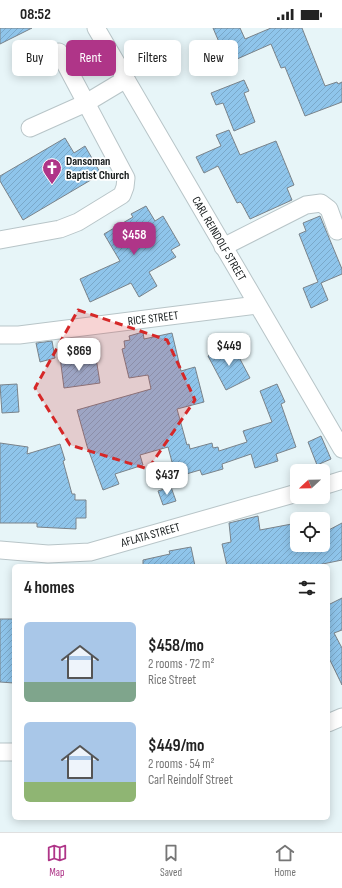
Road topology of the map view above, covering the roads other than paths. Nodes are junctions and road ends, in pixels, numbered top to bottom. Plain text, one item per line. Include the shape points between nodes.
1 (99, 29) edge
2 (59, 52) dead end
3 (126, 79) junction
4 (86, 103) junction
5 (30, 128) dead end
6 (337, 231) dead end
7 (0, 240) edge
8 (223, 247) junction
9 (257, 305) junction
10 (0, 335) edge
11 (342, 449) edge
12 (342, 480) edge
13 (330, 484) edge
14 (290, 495) edge
15 (0, 550) edge
16 (342, 717) edge
17 (330, 722) edge
18 (0, 752) edge
19 (12, 752) edge

1 - 3 street, CARL REINDOLF STREET
2 - 4 street
3 - 4 street
3 - 8 street, CARL REINDOLF STREET
4 - 5 street
4 - 7 street via 126,178 122,195 78,222 60,229
6 - 8 street via 329,209 321,203 315,203 306,205
8 - 9 street, CARL REINDOLF STREET
9 - 10 street, RICE STREET via 19,335
9 - 11 street, CARL REINDOLF STREET
12 - 13 street
14 - 15 street, AFLATA STREET via 90,552 48,554
16 - 17 street
18 - 19 street

